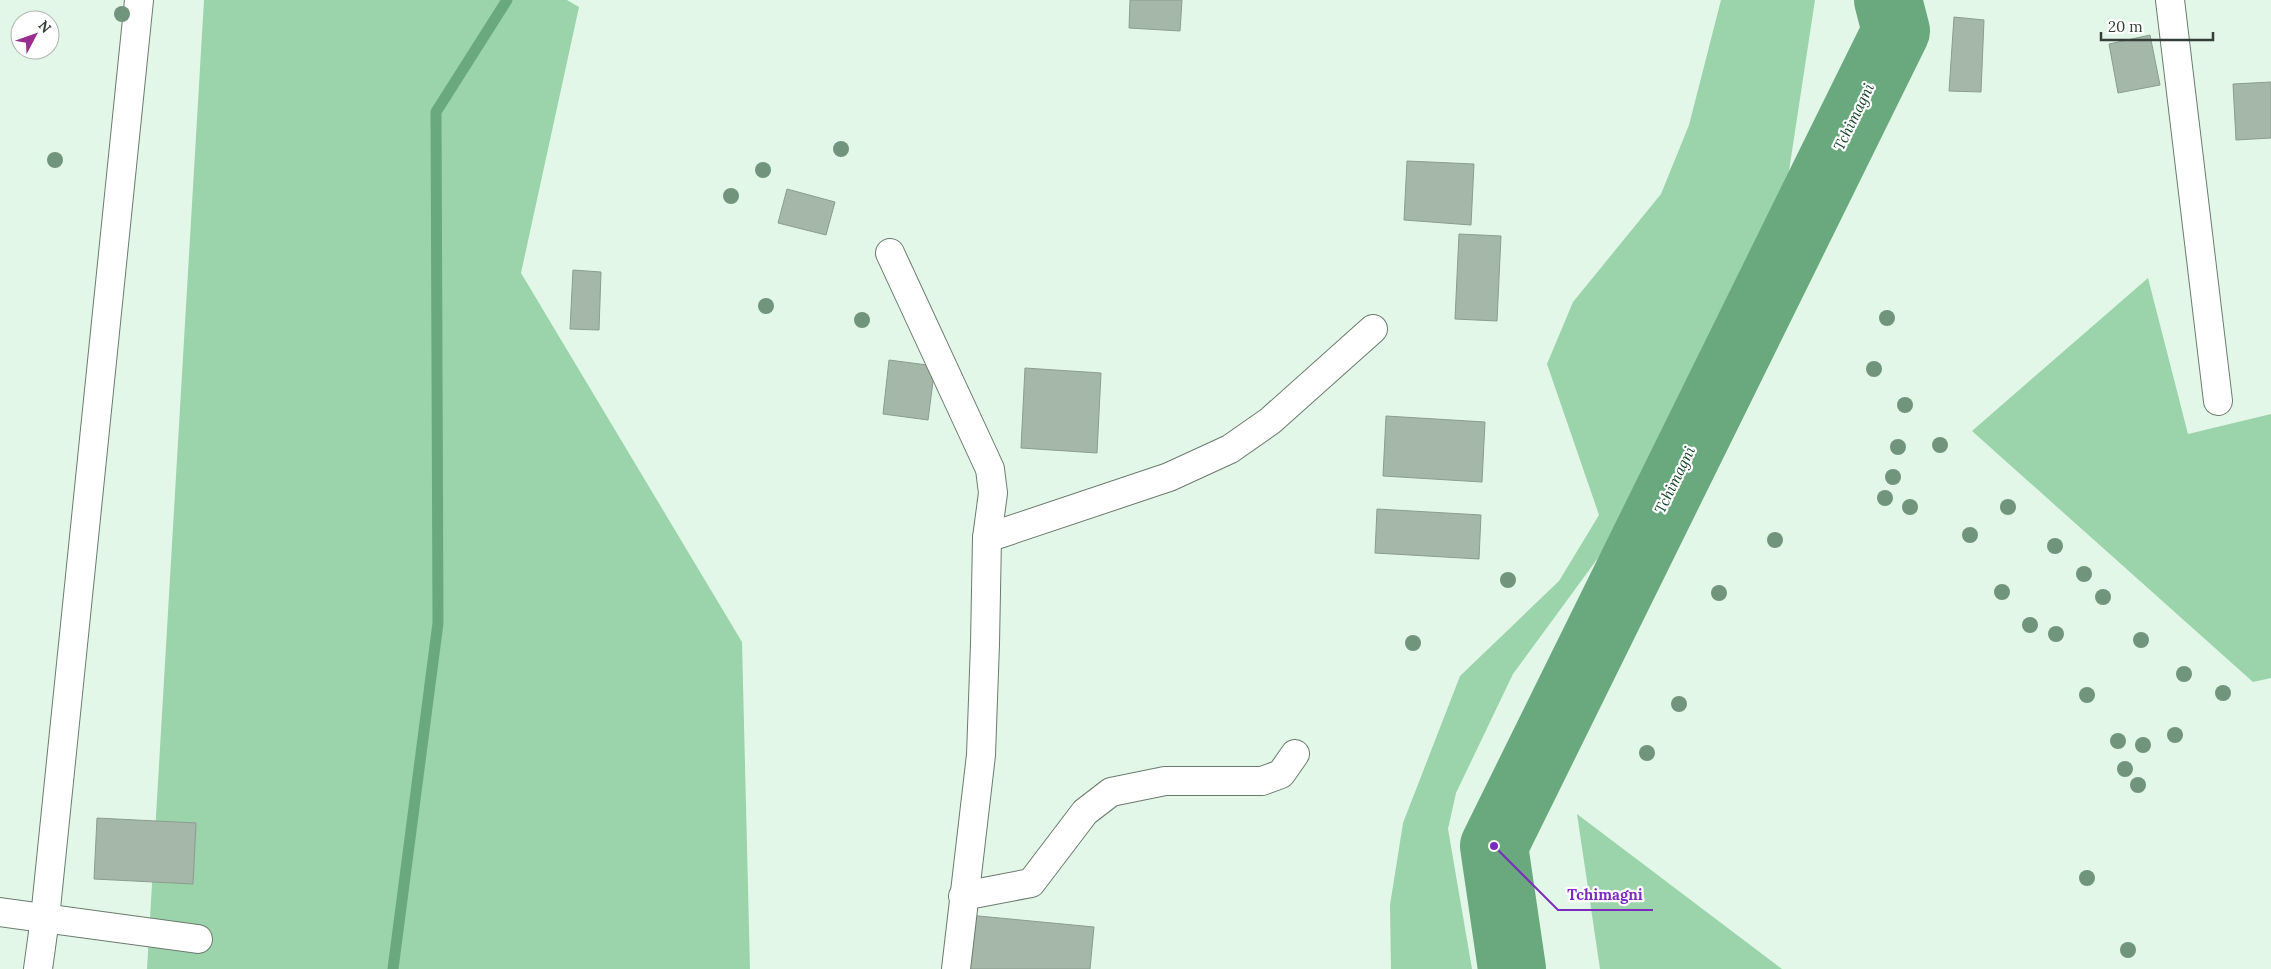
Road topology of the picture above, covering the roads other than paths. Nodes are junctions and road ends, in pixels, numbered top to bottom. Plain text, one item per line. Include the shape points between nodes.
1 (139, 0) edge
2 (2170, 0) edge
3 (890, 253) dead end
4 (1373, 330) dead end
5 (2218, 401) dead end
6 (987, 538) junction
7 (1295, 754) dead end
8 (963, 896) junction
9 (0, 912) edge
10 (45, 918) junction
11 (198, 939) dead end
12 (38, 969) edge
13 (956, 969) edge

1 - 10 street
2 - 5 street
3 - 6 street via 990,469 993,493
4 - 6 street via 1270,421 1230,449 1169,476
6 - 8 street via 980,755
7 - 8 street via 1281,774 1262,781 1165,781 1111,792 1085,812 1031,883
8 - 13 street
9 - 10 street
10 - 11 street
10 - 12 street

